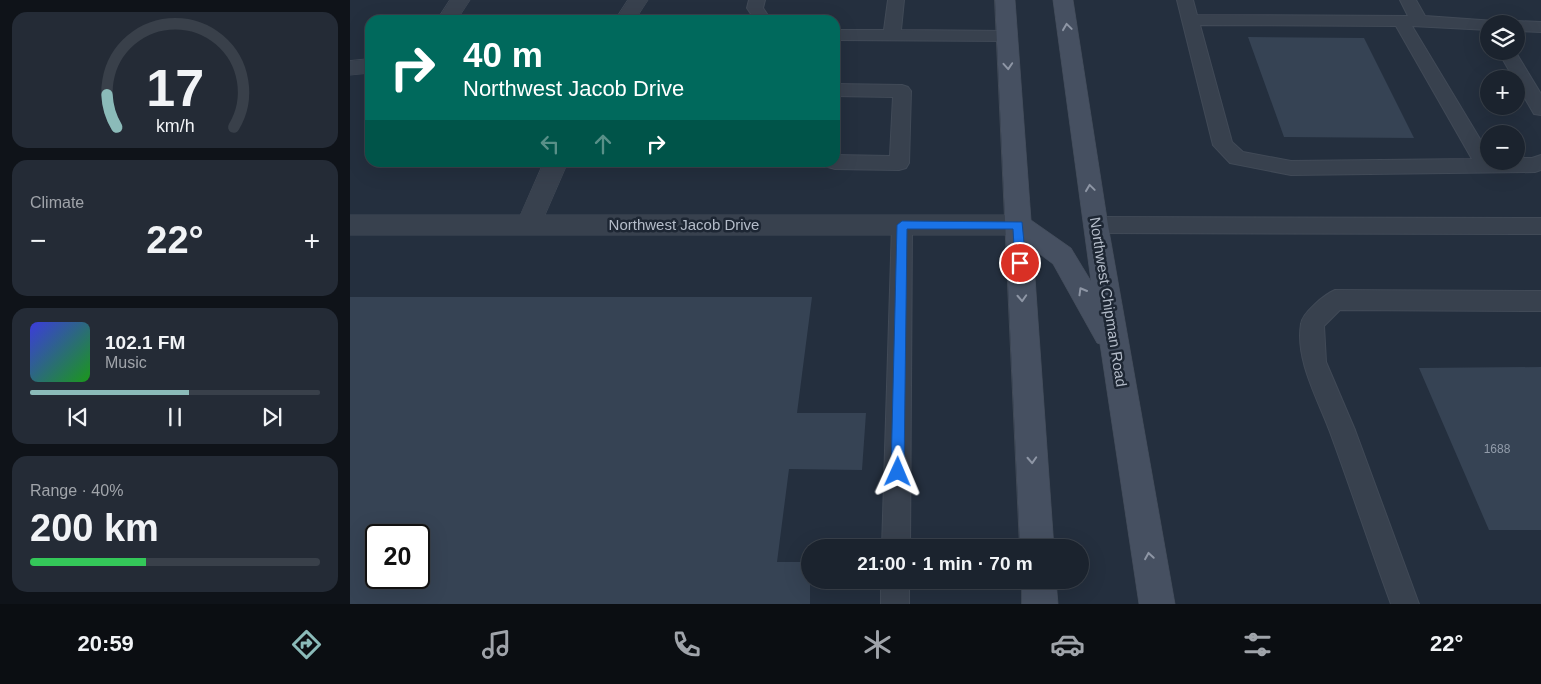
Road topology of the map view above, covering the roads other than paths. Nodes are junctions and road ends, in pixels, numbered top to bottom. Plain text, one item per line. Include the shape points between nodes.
1 (460, 0) edge
2 (638, 0) edge
3 (896, 0) edge
4 (1005, 0) edge
5 (1063, 0) edge
6 (1184, 0) edge
7 (1408, 0) edge
8 (450, 15) edge
9 (628, 15) edge
10 (1190, 20) junction
11 (1410, 21) junction
12 (1480, 25) edge
13 (1525, 26) edge
14 (1541, 27) edge
15 (840, 35) edge
16 (892, 36) junction
17 (1007, 36) junction
18 (1511, 60) edge
19 (365, 66) edge
20 (350, 68) edge
21 (840, 90) edge
22 (1541, 109) edge
23 (1480, 155) edge
24 (840, 162) edge
25 (1541, 162) edge
26 (1525, 165) edge
27 (1480, 166) edge
28 (554, 167) edge
29 (350, 225) edge
30 (528, 225) junction
31 (902, 225) junction
32 (1018, 225) junction
33 (1095, 225) junction
34 (1541, 226) edge
35 (1541, 301) edge
36 (1115, 349) junction
37 (896, 539) edge
38 (1036, 539) edge
39 (895, 589) edge
40 (1039, 589) edge
41 (895, 604) edge
42 (1040, 604) edge
43 (1157, 604) edge
44 (1405, 604) edge

1 - 8 street
2 - 9 street
3 - 16 lane
4 - 17 main road
33 -> 5 main road, Northwest Chipman Road
6 - 10 lane
7 - 11 lane
10 - 11 lane
10 - 27 lane via 1223,144 1237,158 1291,168
11 - 12 lane
11 - 23 lane
13 - 14 lane
15 - 16 lane
16 - 17 lane
17 -> 32 main road
18 - 22 lane
19 - 20 street
21 - 24 lane via 902,91 899,162
25 - 26 lane
28 - 30 street
29 - 30 street, Northwest Jacob Drive
30 - 31 street, Northwest Jacob Drive
31 - 32 street, Northwest Jacob Drive
31 - 37 lane
36 -> 32 main road via 1062,256
32 -> 38 main road
33 - 34 lane
33 - 36 main road, Northwest Chipman Road
35 - 44 lane via 1335,300 1312,323 1314,362
43 -> 36 main road, Northwest Chipman Road
39 - 41 lane
40 - 42 main road

